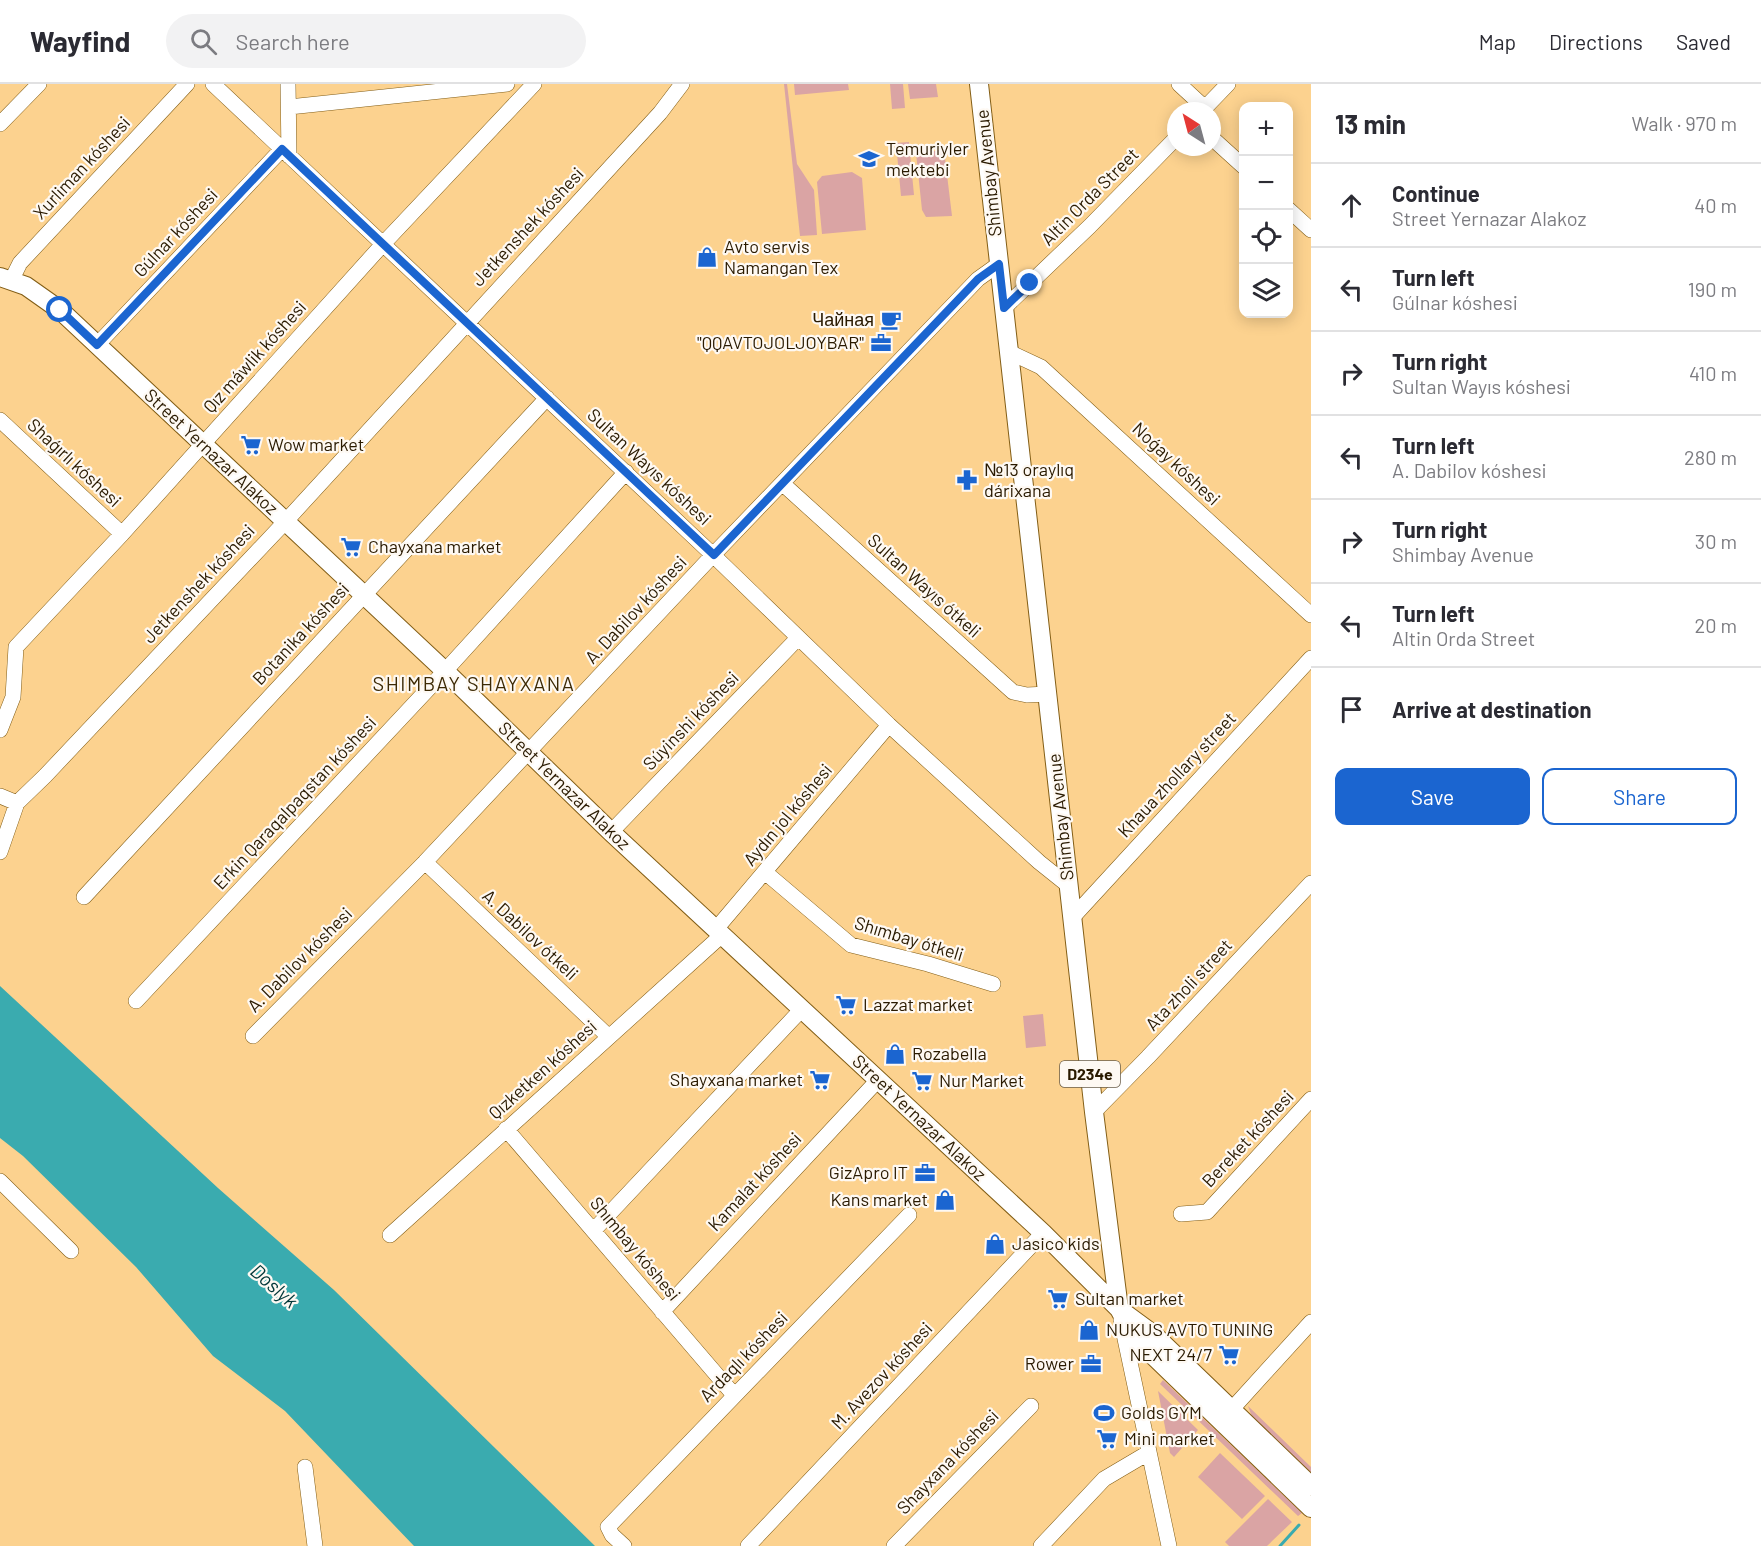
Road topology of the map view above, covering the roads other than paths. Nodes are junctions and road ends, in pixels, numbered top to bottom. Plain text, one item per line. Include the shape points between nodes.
1 (39, 84) edge
2 (187, 84) edge
3 (213, 84) edge
4 (288, 84) edge
5 (507, 84) edge
6 (534, 84) edge
7 (682, 84) edge
8 (979, 84) edge
9 (1179, 84) edge
10 (1228, 84) edge
11 (1196, 102) edge
12 (1211, 102) edge
13 (289, 107) junction
14 (0, 124) edge
15 (1221, 146) edge
16 (1167, 147) edge
17 (286, 152) junction
18 (1239, 162) edge
19 (1289, 210) edge
20 (1311, 230) edge
21 (383, 244) junction
22 (999, 264) junction
23 (3, 280) edge
24 (1004, 308) junction
25 (467, 322) junction
26 (97, 345) junction
27 (1009, 352) junction
28 (547, 398) junction
29 (0, 420) edge
30 (203, 444) junction
31 (626, 472) junction
32 (783, 484) junction
33 (285, 522) junction
34 (122, 534) junction
35 (714, 555) junction
36 (363, 595) junction
37 (1311, 615) edge
38 (798, 638) junction
39 (1311, 658) edge
40 (445, 671) junction
41 (1048, 694) junction
42 (889, 725) junction
43 (0, 730) edge
44 (529, 752) junction
45 (0, 796) edge
46 (17, 803) junction
47 (612, 832) junction
48 (0, 852) edge
49 (425, 862) junction
50 (766, 873) junction
51 (1311, 883) edge
52 (1069, 886) junction
53 (84, 897) dead end
54 (1072, 918) junction
55 (719, 932) junction
56 (993, 984) dead end
57 (136, 1001) dead end
58 (802, 1009) junction
59 (253, 1036) dead end
60 (609, 1037) junction
61 (878, 1080) junction
62 (1311, 1099) edge
63 (1094, 1112) junction
64 (506, 1129) junction
65 (0, 1181) edge
66 (1181, 1214) dead end
67 (909, 1215) dead end
68 (594, 1230) junction
69 (1043, 1233) junction
70 (390, 1234) dead end
71 (70, 1251) dead end
72 (1119, 1309) junction
73 (662, 1312) junction
74 (1311, 1322) edge
75 (734, 1395) junction
76 (1031, 1406) dead end
77 (1232, 1409) junction
78 (1148, 1452) junction
79 (305, 1467) dead end
80 (1311, 1486) edge
81 (1311, 1508) edge
82 (315, 1546) edge
83 (624, 1546) edge
84 (748, 1546) edge
85 (894, 1546) edge
86 (1041, 1546) edge
87 (1169, 1546) edge

1 - 14 street
2 - 23 street, Xurliman kóshesi
3 - 17 street, Sultan Wayıs kóshesi
4 - 13 street
5 - 13 street
6 - 21 street, Qız máwlik kóshesi
7 - 25 street, Jetkenshek kóshesi via 660,113
8 - 22 main road, Shimbay Avenue / D234e
9 - 11 street
10 - 12 street
13 - 17 street
15 - 18 street
16 - 24 street, Altin Orda Street
17 - 21 street, Sultan Wayıs kóshesi
17 - 26 street, Gúlnar kóshesi
19 - 20 street
21 - 25 street, Sultan Wayıs kóshesi
21 - 30 street, Qız máwlik kóshesi
22 - 24 main road, Shimbay Avenue / D234e
22 - 32 street, A. Dabilov kóshesi via 978,279
23 - 26 main road, Street Yernazar Alakoz via 26,286 60,310
24 - 27 main road, Shimbay Avenue / D234e
25 - 28 street, Sultan Wayıs kóshesi
25 - 33 street, Jetkenshek kóshesi
26 - 30 main road, Street Yernazar Alakoz
27 - 37 street, Noǵay kóshesi via 1041,367
27 - 41 main road, Shimbay Avenue / D234e
28 - 31 street, Sultan Wayıs kóshesi
28 - 36 street, Botanika kóshesi
29 - 34 street, Shaǵırlı kóshesi
30 - 33 main road, Street Yernazar Alakoz
30 - 34 street, Qız máwlik kóshesi
31 - 35 street, Sultan Wayıs kóshesi
31 - 40 street, Erkin Qaraqalpaqstan kóshesi
32 - 35 street, A. Dabilov kóshesi
32 - 41 street, Sultan Wayıs ótkeli via 1012,692
33 - 36 main road, Street Yernazar Alakoz
33 - 46 street, Jetkenshek kóshesi
34 - 43 street, Qız máwlik kóshesi via 16,647 13,698
35 - 38 street, Sultan Wayıs kóshesi
35 - 44 street, A. Dabilov kóshesi
36 - 40 main road, Street Yernazar Alakoz
36 - 53 street, Botanika kóshesi
38 - 42 street, Sultan Wayıs kóshesi
38 - 47 street, Súyinshi kóshesi
39 - 54 street, Khaua zhollary street
40 - 44 main road, Street Yernazar Alakoz
40 - 57 street, Erkin Qaraqalpaqstan kóshesi
41 - 52 main road, Shimbay Avenue / D234e
42 - 50 street, Aydın jol kóshesi
42 - 52 street, Sultan Wayıs kóshesi
44 - 47 main road, Street Yernazar Alakoz
44 - 49 street, A. Dabilov kóshesi
45 - 46 street
46 - 48 street, Jetkenshek kóshesi
47 - 55 main road, Street Yernazar Alakoz
49 - 59 street, A. Dabilov kóshesi
49 - 60 street, A. Dabilov ótkeli
50 - 55 street, Aydın jol kóshesi
50 - 56 street, Shımbay ótkeli via 851,945
51 - 63 street, Ata zholi street
52 - 54 main road, Shimbay Avenue / D234e
54 - 63 main road, Shimbay Avenue / D234e
55 - 58 main road, Street Yernazar Alakoz
55 - 60 street, Qızketken kóshesi
58 - 61 main road, Street Yernazar Alakoz
58 - 68 street
60 - 64 street, Qızketken kóshesi
61 - 69 main road, Street Yernazar Alakoz
61 - 73 street, Kamalat kóshesi
62 - 66 street, Bereket kóshesi via 1207,1212
63 - 72 main road, Shimbay Avenue / D234e
64 - 68 street, Shımbay kóshesi
64 - 70 street, Qızketken kóshesi
65 - 71 street
67 - 75 street, Ardaqlı kóshesi
68 - 73 street, Shımbay kóshesi
69 - 72 main road, Street Yernazar Alakoz
69 - 84 street, M. Avezov kóshesi
72 - 77 main road, Street Yernazar Alakoz via 1145,1326
72 - 78 street, Shimbay Avenue / D234e
72 - 81 main road, Street Yernazar Alakoz via 1135,1338
73 - 75 street, Shımbay kóshesi
74 - 77 street
75 - 83 street, Ardaqlı kóshesi via 608,1527
76 - 85 street, Shayxana kóshesi
77 - 80 main road, Street Yernazar Alakoz
78 - 86 street via 1104,1479
78 - 87 street, Shimbay Avenue / D234e
79 - 82 street

